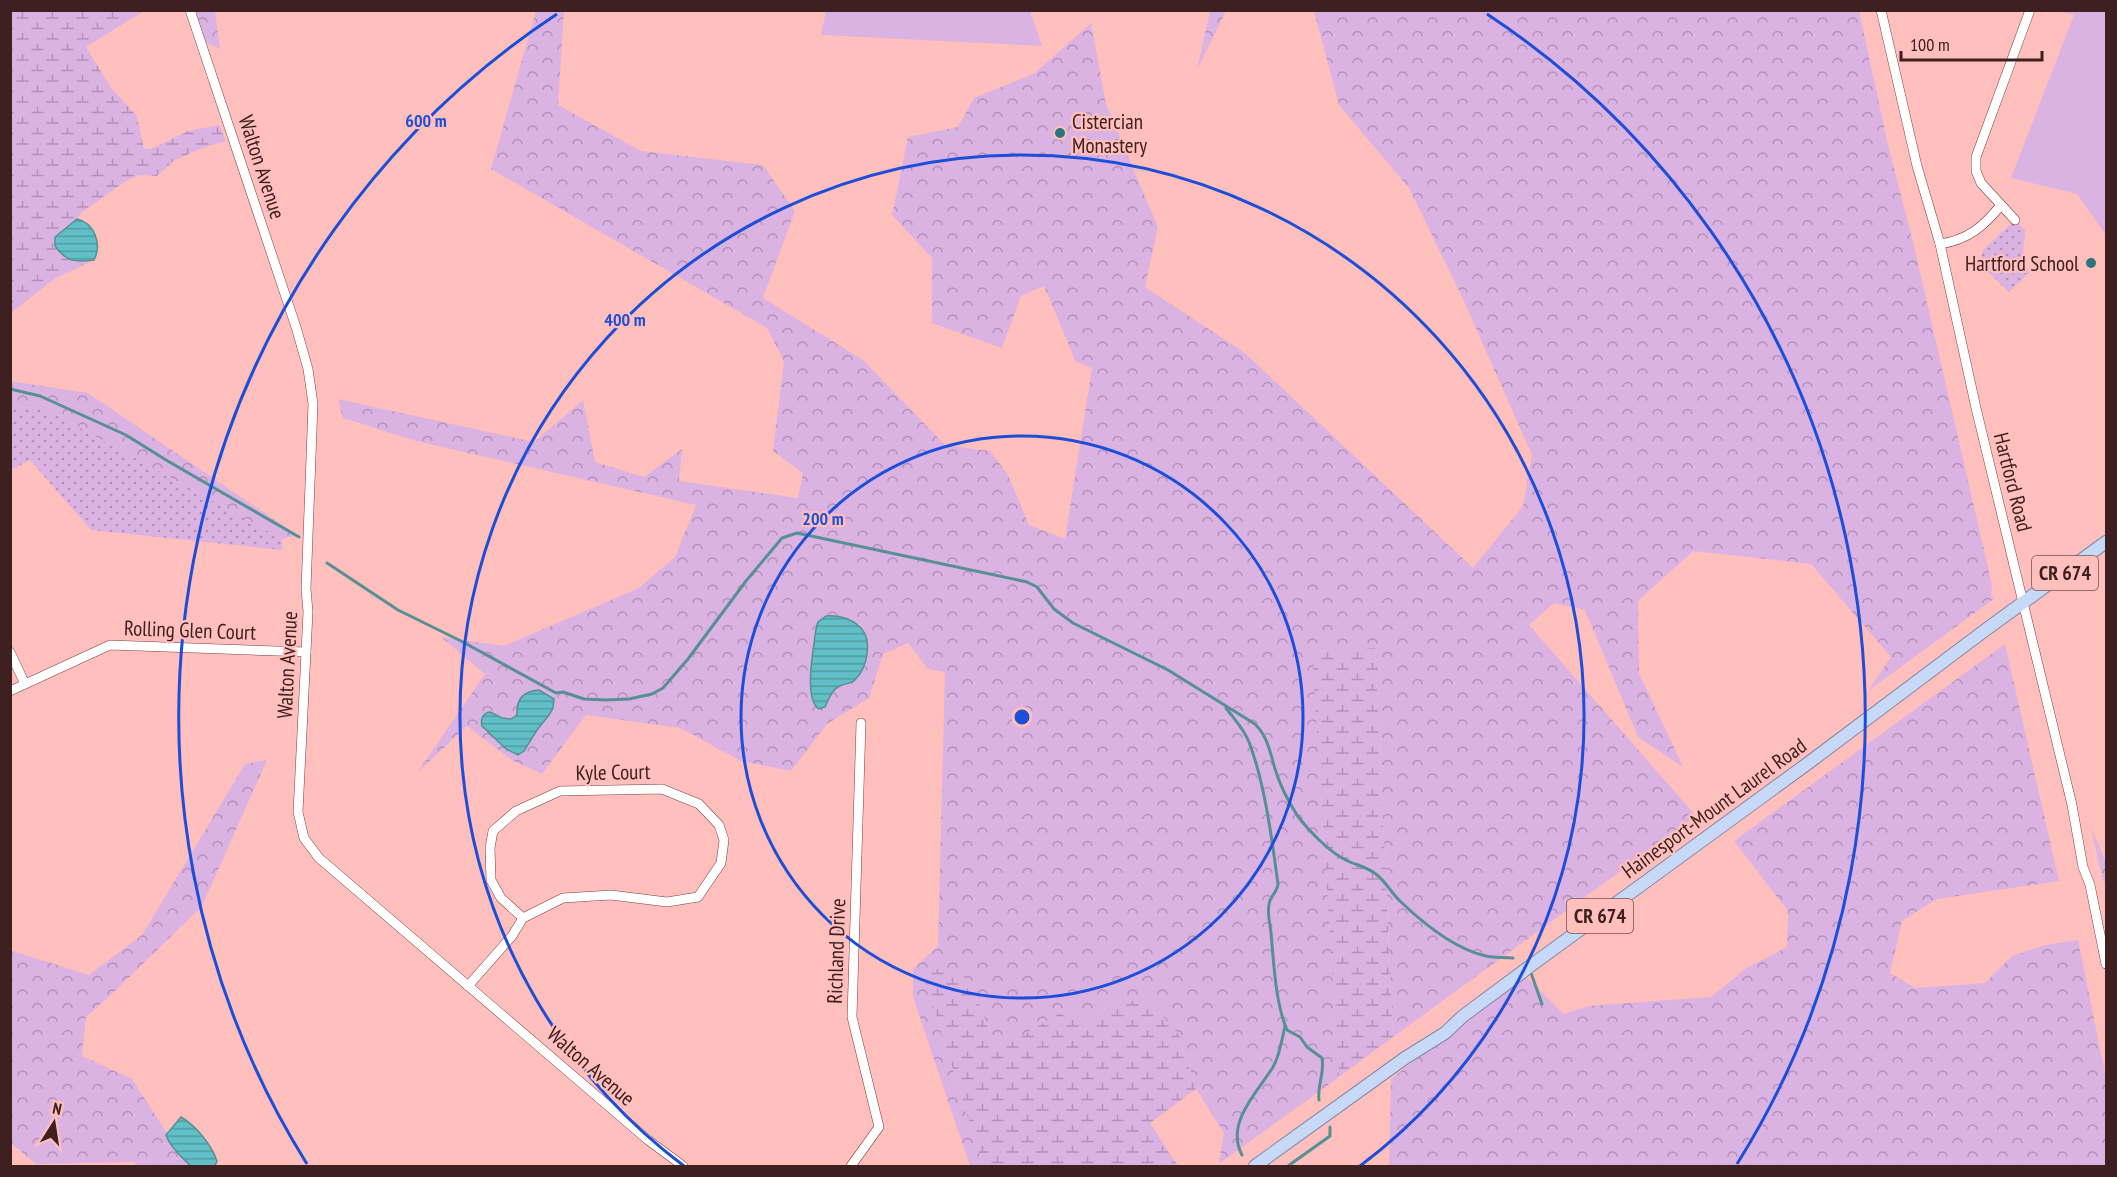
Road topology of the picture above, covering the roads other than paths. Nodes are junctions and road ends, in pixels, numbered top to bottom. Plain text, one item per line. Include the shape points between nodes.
1 (190, 10) edge
2 (1881, 10) edge
3 (2030, 10) edge
4 (2001, 205) junction
5 (2015, 220) dead end
6 (1940, 244) junction
7 (2106, 542) edge
8 (2023, 603) junction
9 (10, 652) edge
10 (306, 652) junction
11 (25, 684) junction
12 (10, 691) edge
13 (861, 723) dead end
14 (524, 918) junction
15 (2106, 964) edge
16 (468, 986) junction
17 (683, 1167) edge
18 (851, 1167) edge
19 (1255, 1167) edge

1 - 10 street, Walton Avenue via 308,369 313,413
2 - 6 street, Hartford Road via 1917,166
3 - 4 street via 1976,157 1980,183
4 - 5 street
4 - 6 street via 1974,232 1958,241
6 - 8 street, Hartford Road
7 - 8 main road, Hainesport-Mount Laurel Road / CR 674
8 - 15 street, Hartford Road
8 - 19 main road, Hainesport-Mount Laurel Road / CR 674 via 1516,976 1446,1033 1405,1058
9 - 11 street
10 - 11 street, Rolling Glen Court via 110,645
10 - 16 street, Walton Avenue via 298,812 304,838 329,868
11 - 12 street, Rolling Glen Court
13 - 18 street, Richland Drive via 852,1017 879,1127
14 - 14 street, Kyle Court via 563,898 611,895 667,902 698,897 721,863 724,840 719,825 699,804 662,789 560,791 516,811 493,831 489,866 491,880 501,898
14 - 16 street, Kyle Court
16 - 17 street, Walton Avenue

